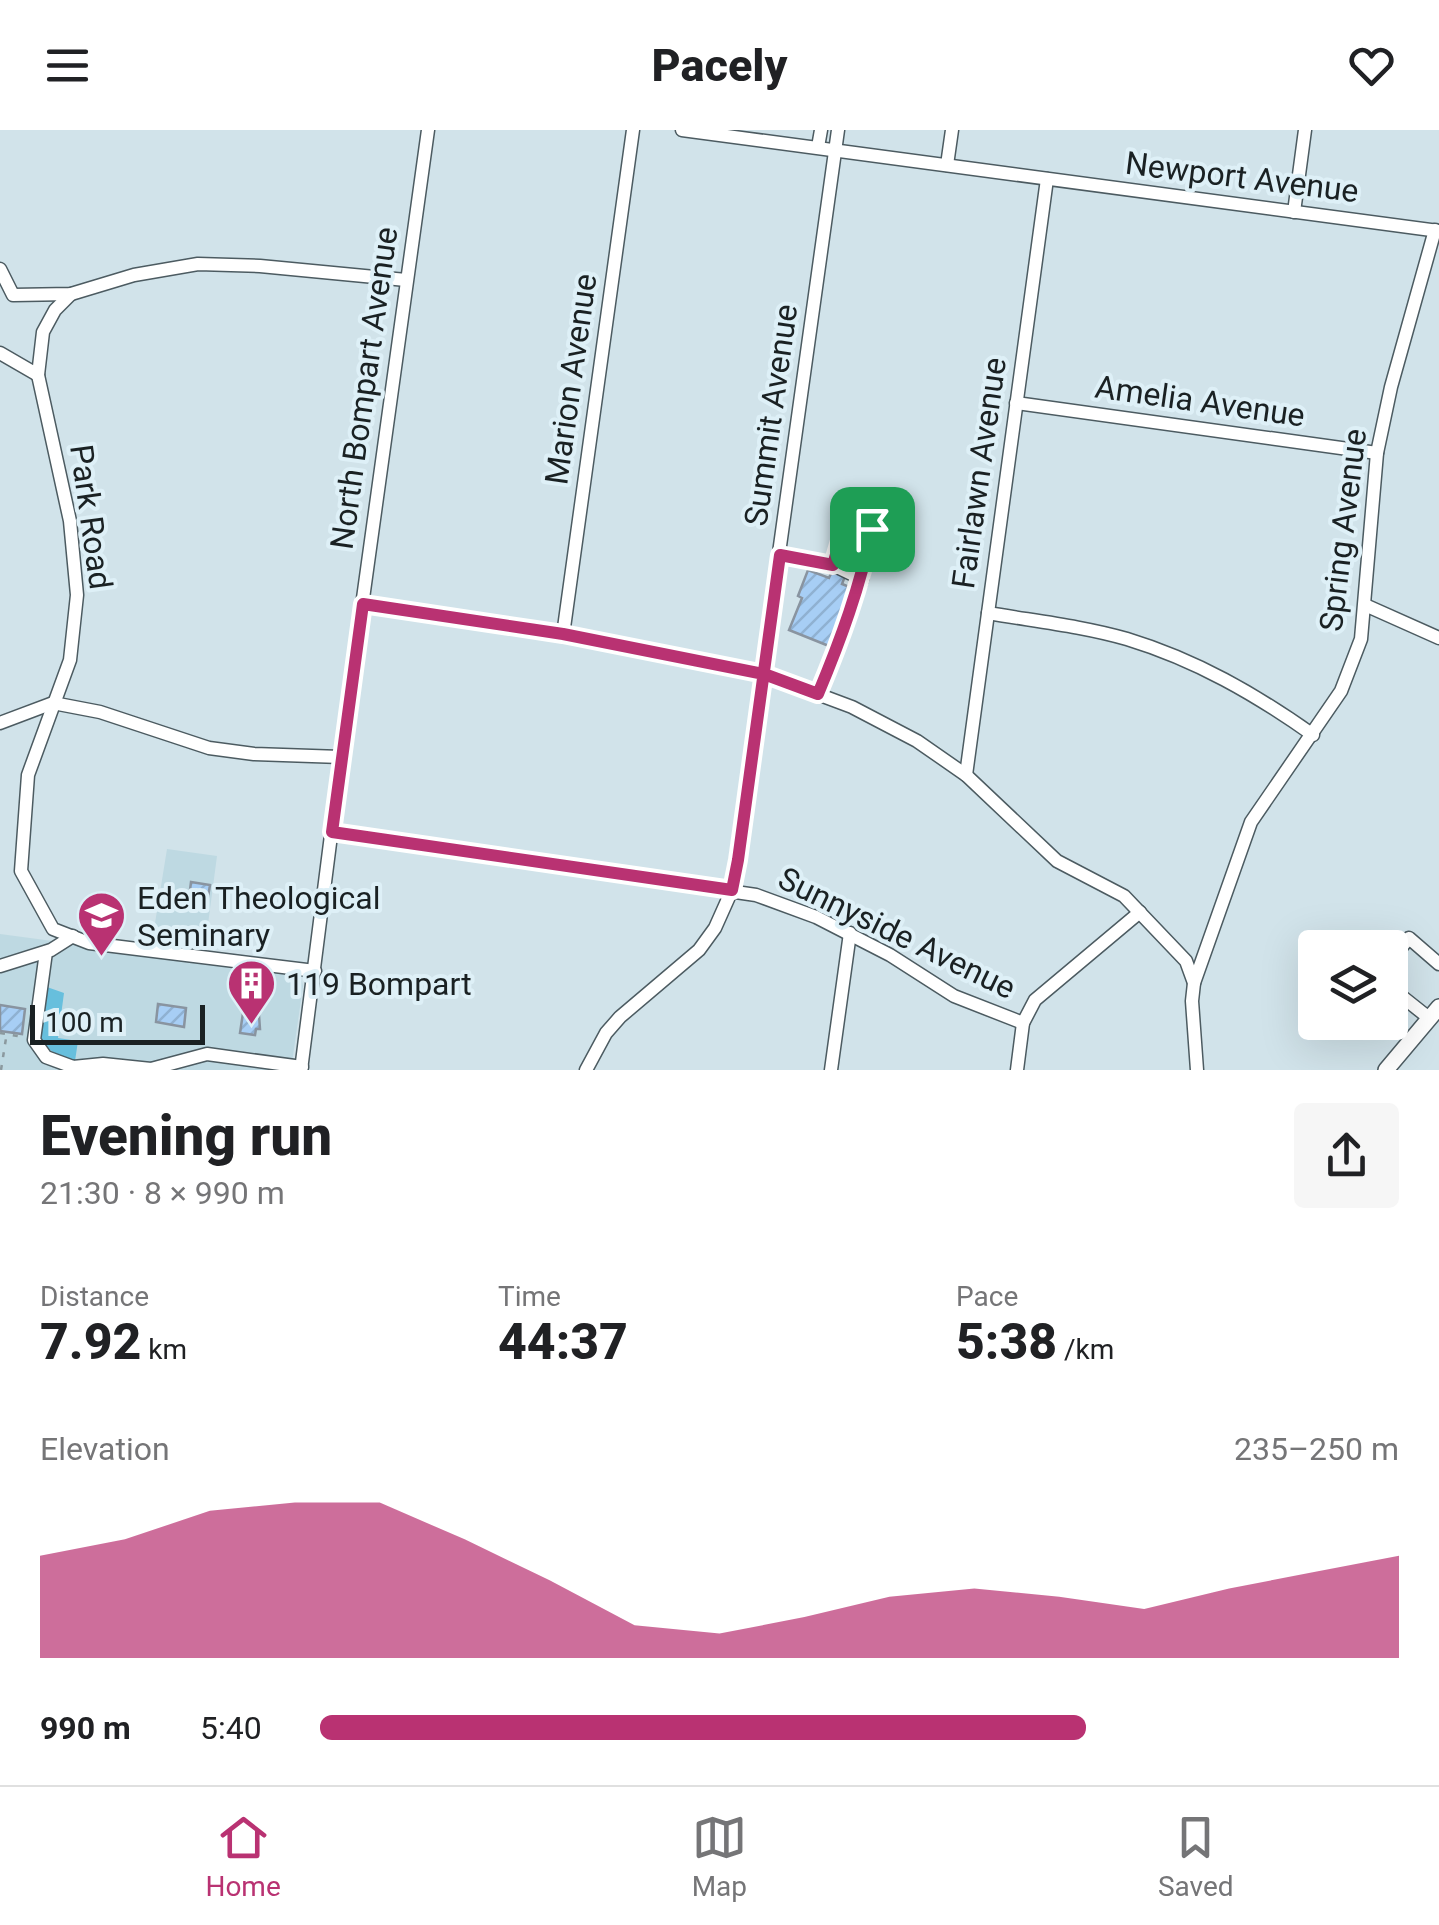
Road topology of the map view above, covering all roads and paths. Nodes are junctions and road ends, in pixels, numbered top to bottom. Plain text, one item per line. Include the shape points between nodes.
1 (428, 130) edge
2 (633, 130) edge
3 (682, 130) edge
4 (820, 130) edge
5 (838, 130) edge
6 (952, 130) edge
7 (1306, 130) edge
8 (818, 148) junction
9 (835, 150) junction
10 (947, 165) junction
11 (1047, 179) junction
12 (1294, 212) junction
13 (1437, 231) edge
14 (0, 269) edge
15 (406, 280) junction
16 (71, 294) junction
17 (7, 298) edge
18 (0, 353) edge
19 (38, 375) junction
20 (1016, 403) junction
21 (1376, 453) junction
22 (780, 555) junction
23 (833, 565) junction
24 (862, 580) junction
25 (363, 604) junction
26 (1365, 605) junction
27 (988, 613) junction
28 (563, 634) junction
29 (1439, 638) edge
30 (764, 674) junction
31 (818, 694) junction
32 (52, 703) junction
33 (0, 723) edge
34 (1313, 735) junction
35 (341, 757) junction
36 (966, 775) junction
37 (332, 832) junction
38 (732, 890) junction
39 (1140, 912) junction
40 (850, 933) junction
41 (73, 936) junction
42 (1408, 939) edge
43 (46, 952) junction
44 (1439, 964) edge
45 (0, 966) edge
46 (315, 971) junction
47 (1194, 983) junction
48 (1408, 997) edge
49 (1436, 1012) edge
50 (1023, 1022) junction
51 (7, 1033) junction
52 (0, 1034) edge
53 (34, 1038) junction
54 (73, 1068) edge
55 (302, 1068) edge
56 (1, 1070) edge
57 (586, 1070) edge
58 (831, 1070) edge
59 (1017, 1070) edge
60 (1197, 1070) edge
61 (1386, 1070) edge

1 - 15 street, North Bompart Avenue
2 - 28 street, Marion Avenue
3 - 8 street, Newport Avenue
4 - 8 street
5 - 9 street, Summit Avenue
6 - 10 street
7 - 12 street
8 - 9 street, Newport Avenue
9 - 10 street, Newport Avenue
9 - 22 street, Summit Avenue
10 - 11 street, Newport Avenue
11 - 12 street, Newport Avenue
11 - 20 street, Fairlawn Avenue
12 - 13 street, Newport Avenue
13 - 21 street, Spring Avenue
14 - 17 street
15 - 16 street via 198,264
15 - 25 street, North Bompart Avenue
16 - 17 street
16 - 19 street, Park Road via 42,332
18 - 19 street
19 - 32 street, Park Road via 76,564 70,660
20 - 21 street, Amelia Avenue
20 - 27 street, Fairlawn Avenue
21 - 26 street, Spring Avenue
22 - 23 street
22 - 30 street, Summit Avenue
23 - 24 street
23 - 24 street via 846,520 872,524
24 - 31 street
25 - 28 street
25 - 35 street, North Bompart Avenue
26 - 29 street
26 - 34 street, Spring Avenue via 1361,640 1341,691
27 - 34 street via 1161,650 1249,691
27 - 36 street, Fairlawn Avenue
28 - 30 street
30 - 31 street
30 - 38 street, Summit Avenue
31 - 36 street via 882,722
32 - 33 street
32 - 35 street via 209,748
32 - 41 street, Park Road via 28,774 21,871 53,928
34 - 47 street, Spring Avenue via 1251,822
35 - 37 street, North Bompart Avenue
36 - 39 street via 1057,862 1110,888
37 - 38 street, Sunnyside Avenue
37 - 46 street, North Bompart Avenue
38 - 40 street, Sunnyside Avenue
38 - 57 street, Summit Avenue via 699,950 620,1017
39 - 47 street via 1186,962
39 - 50 street via 1043,992
40 - 50 street, Sunnyside Avenue via 954,996
40 - 58 street
41 - 43 street
41 - 46 street
42 - 44 street
43 - 45 street
43 - 53 street
46 - 55 street, North Bompart Avenue
47 - 60 street
48 - 49 street
49 - 61 main road
50 - 59 street
51 - 52 path
51 - 53 path
51 - 56 path
53 - 54 street via 46,1058
54 - 55 street via 151,1068 207,1054

